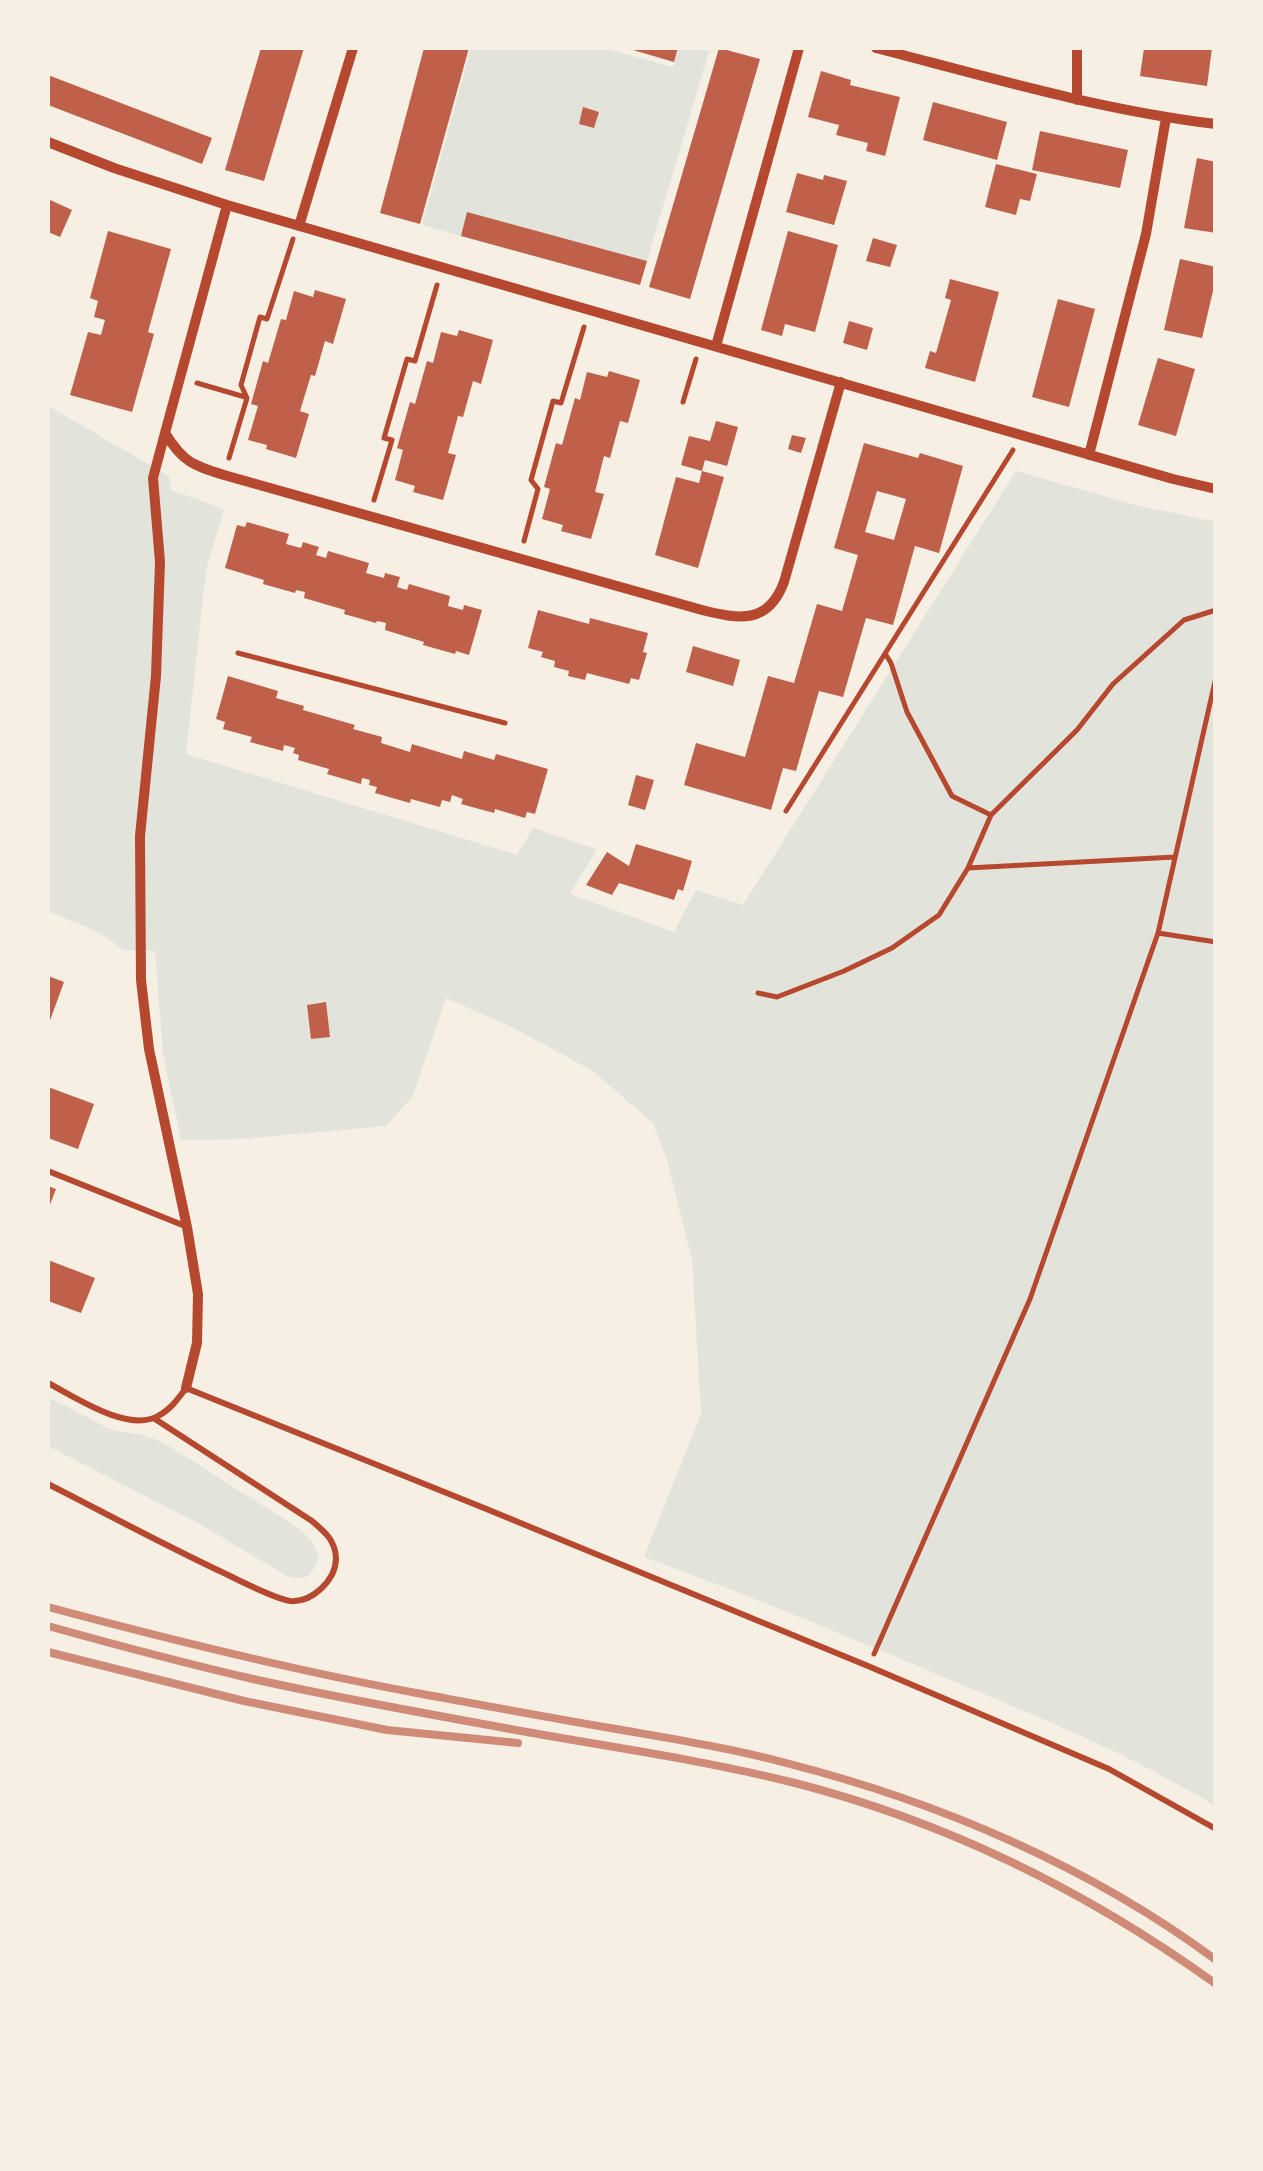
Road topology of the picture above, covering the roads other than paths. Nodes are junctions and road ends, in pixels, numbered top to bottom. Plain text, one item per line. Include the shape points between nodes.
1 (353, 48) edge
2 (798, 48) edge
3 (876, 48) edge
4 (1077, 48) edge
5 (1077, 100) junction
6 (1166, 118) junction
7 (1216, 124) edge
8 (48, 142) edge
9 (227, 206) junction
10 (299, 226) junction
11 (716, 346) junction
12 (842, 382) junction
13 (165, 433) junction
14 (1089, 454) junction
15 (1216, 489) edge
16 (48, 1171) edge
17 (186, 1227) junction
18 (48, 1383) edge
19 (186, 1388) junction
20 (155, 1419) junction
21 (48, 1484) edge
22 (1216, 1829) edge

1 - 10 street
2 - 11 street
3 - 5 street
4 - 5 street
5 - 6 street
6 - 7 street
6 - 14 street via 1146,234
8 - 9 street
9 - 10 street
9 - 13 street
10 - 11 street
11 - 12 street
12 - 13 street via 784,582 778,597 754,616 702,610 195,466
12 - 14 street
13 - 17 street via 153,478 160,562 140,836 141,980 148,1049
14 - 15 street
16 - 17 lane
17 - 19 street via 198,1294
18 - 20 lane via 111,1415
19 - 20 lane
19 - 22 lane via 1109,1769
20 - 21 lane via 331,1538 336,1560 330,1578 311,1598 290,1601 244,1583

